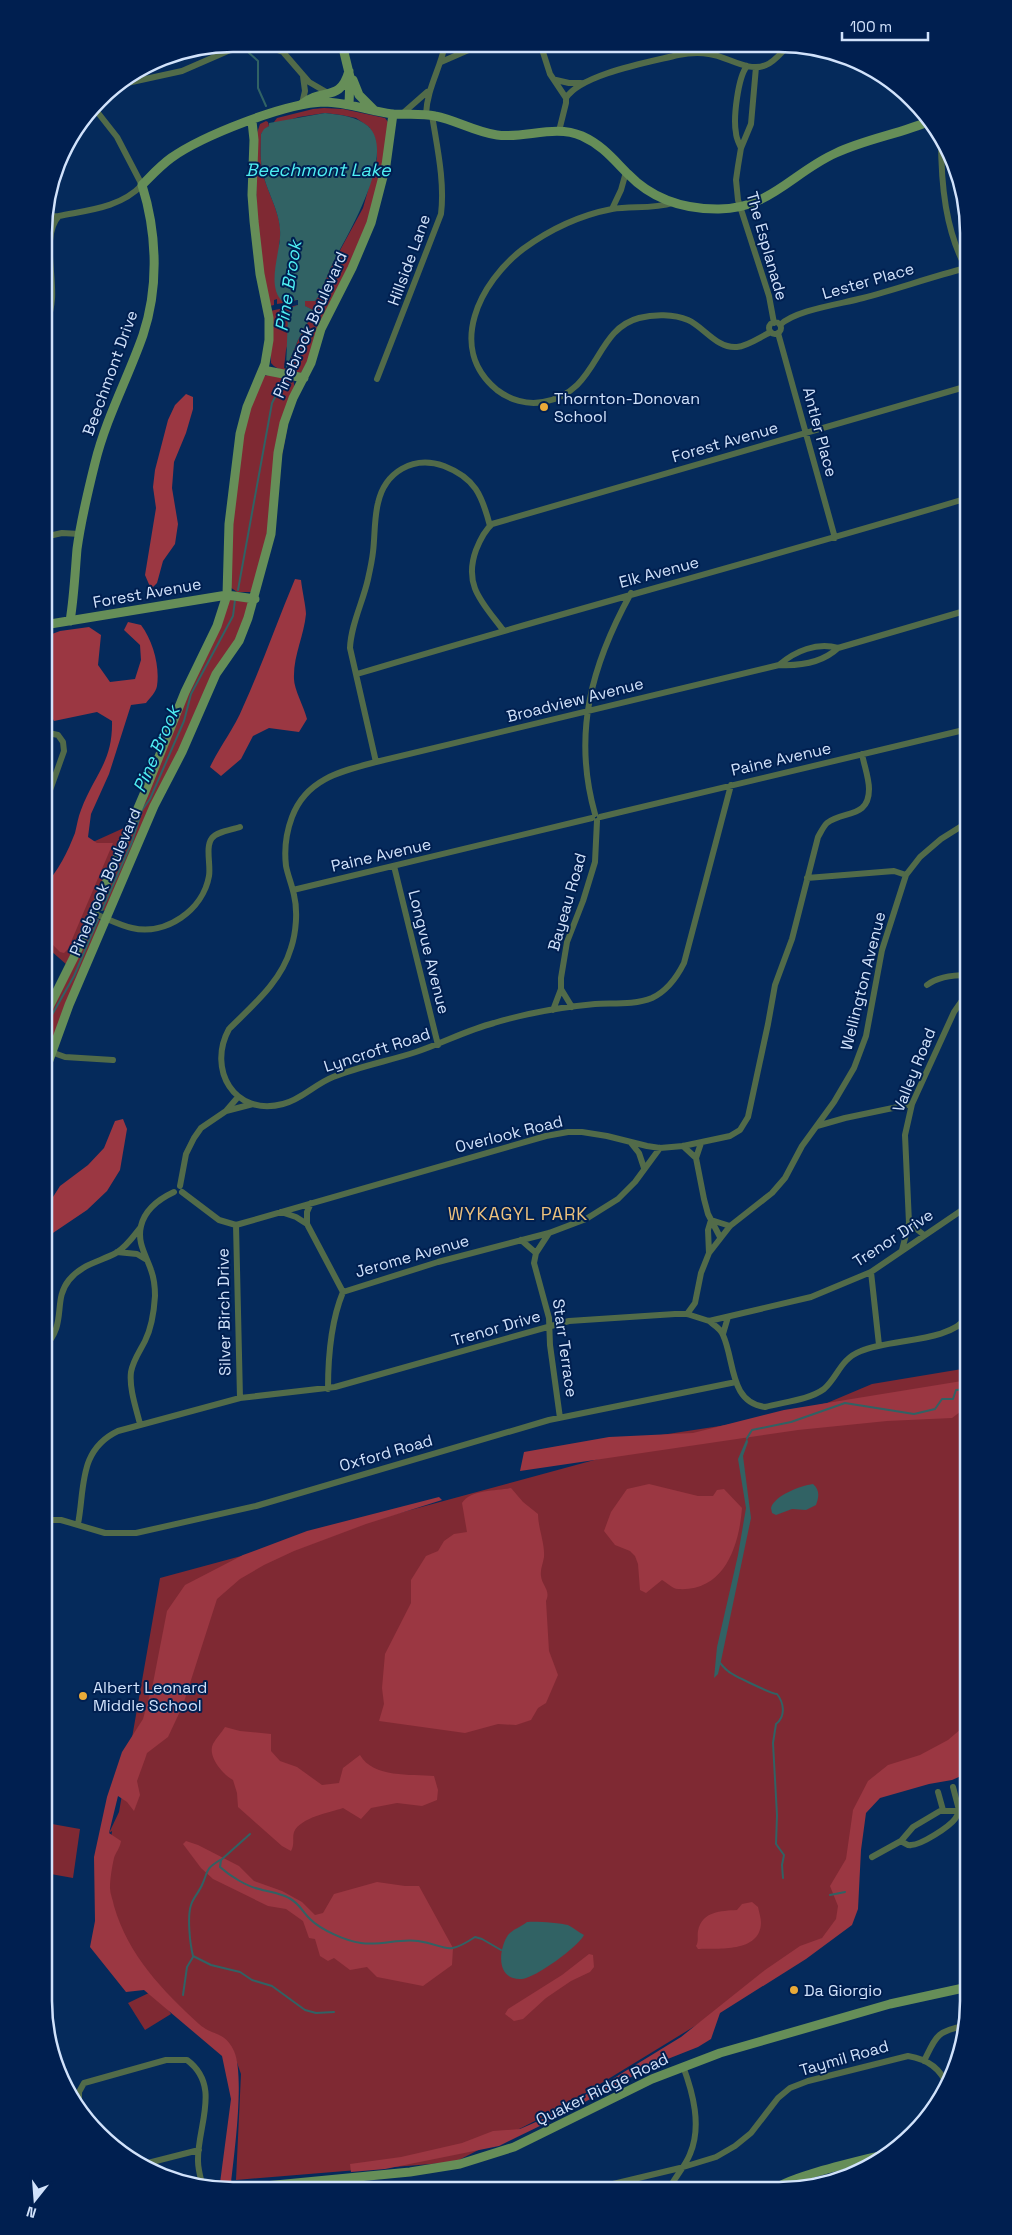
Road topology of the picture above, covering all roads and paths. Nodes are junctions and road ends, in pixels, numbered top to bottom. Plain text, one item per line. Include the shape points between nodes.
1 (281, 52) edge
2 (344, 52) edge
3 (443, 52) edge
4 (460, 52) edge
5 (543, 52) edge
6 (677, 52) edge
7 (782, 52) edge
8 (224, 53) edge
9 (678, 55) junction
10 (441, 62) junction
11 (747, 66) junction
12 (756, 67) junction
13 (349, 72) junction
14 (303, 76) junction
15 (555, 80) junction
16 (136, 81) edge
17 (584, 82) junction
18 (430, 89) junction
19 (328, 93) junction
20 (566, 98) junction
21 (302, 105) junction
22 (348, 105) junction
23 (376, 111) junction
24 (99, 113) edge
25 (397, 114) junction
26 (429, 115) junction
27 (252, 121) junction
28 (922, 124) edge
29 (559, 131) junction
30 (741, 148) junction
31 (941, 155) edge
32 (626, 172) junction
33 (142, 185) junction
34 (672, 203) junction
35 (740, 208) junction
36 (612, 209) junction
37 (53, 216) edge
38 (59, 216) junction
39 (53, 226) edge
40 (960, 249) edge
41 (960, 272) edge
42 (777, 324) junction
43 (774, 333) junction
44 (263, 370) junction
45 (304, 378) junction
46 (377, 380) dead end
47 (960, 388) edge
48 (806, 434) junction
49 (960, 500) edge
50 (490, 526) junction
51 (80, 534) junction
52 (52, 535) edge
53 (835, 538) junction
54 (631, 593) junction
55 (227, 594) junction
56 (255, 598) junction
57 (960, 612) edge
58 (70, 621) junction
59 (52, 624) edge
60 (503, 630) junction
61 (838, 648) junction
62 (779, 665) junction
63 (357, 674) junction
64 (586, 712) junction
65 (960, 731) edge
66 (52, 734) edge
67 (862, 754) junction
68 (376, 762) junction
69 (52, 785) edge
70 (731, 785) junction
71 (596, 817) junction
72 (240, 827) dead end
73 (960, 827) edge
74 (394, 866) junction
75 (906, 875) junction
76 (807, 878) junction
77 (292, 890) junction
78 (93, 913) junction
79 (106, 918) junction
80 (960, 976) edge
81 (927, 985) dead end
82 (561, 989) junction
83 (52, 1002) edge
84 (960, 1003) edge
85 (572, 1007) junction
86 (553, 1010) junction
87 (438, 1045) junction
88 (52, 1049) edge
89 (52, 1052) edge
90 (113, 1060) dead end
91 (238, 1097) junction
92 (253, 1104) junction
93 (912, 1104) junction
94 (226, 1111) junction
95 (817, 1126) junction
96 (701, 1142) junction
97 (632, 1143) junction
98 (683, 1146) junction
99 (660, 1148) junction
100 (696, 1158) junction
101 (644, 1168) junction
102 (181, 1189) junction
103 (311, 1203) junction
104 (960, 1211) edge
105 (281, 1212) junction
106 (711, 1220) junction
107 (307, 1224) junction
108 (909, 1224) junction
109 (142, 1225) junction
110 (236, 1225) junction
111 (730, 1226) junction
112 (549, 1232) junction
113 (924, 1235) junction
114 (720, 1237) junction
115 (521, 1240) junction
116 (902, 1250) junction
117 (117, 1252) junction
118 (536, 1253) junction
119 (709, 1253) junction
120 (146, 1260) junction
121 (871, 1272) junction
122 (343, 1292) junction
123 (695, 1303) junction
124 (688, 1314) junction
125 (700, 1317) junction
126 (728, 1317) junction
127 (710, 1321) junction
128 (960, 1324) edge
129 (549, 1326) junction
130 (723, 1334) junction
131 (52, 1336) edge
132 (879, 1345) junction
133 (736, 1382) junction
134 (328, 1389) junction
135 (240, 1398) junction
136 (560, 1418) junction
137 (140, 1424) junction
138 (52, 1521) edge
139 (78, 1524) junction
140 (953, 1787) dead end
141 (938, 1792) dead end
142 (944, 1810) junction
143 (958, 1811) junction
144 (901, 1841) junction
145 (872, 1857) dead end
146 (960, 1989) edge
147 (957, 2028) edge
148 (924, 2061) junction
149 (683, 2066) junction
150 (943, 2078) edge
151 (79, 2095) edge
152 (199, 2150) junction
153 (151, 2162) edge
154 (858, 2164) edge
155 (680, 2168) junction
156 (201, 2179) edge
157 (334, 2182) edge
158 (621, 2182) edge
159 (673, 2182) edge
160 (787, 2182) edge

1 - 14 street
2 - 13 street
3 - 10 street
4 - 10 street
5 - 15 street
6 - 9 street
7 - 12 street via 771,63
8 - 16 street via 182,71
9 - 11 street via 710,54
9 - 17 street
10 - 18 street
11 - 12 street
11 - 30 street, The Esplanade via 741,78 735,122
12 - 30 street, The Esplanade via 751,124
13 - 19 street via 343,87
13 - 22 street
13 - 23 street via 359,95
14 - 19 street
14 - 21 street via 305,91
15 - 17 street
15 - 20 street
17 - 20 street
18 - 25 street via 418,102
18 - 26 street, Hillside Lane
19 - 21 street via 312,97
20 - 29 street
21 - 22 street via 324,102
21 - 27 street
22 - 23 street
23 - 25 street
24 - 33 street via 117,137
25 - 26 street
25 - 45 street, Pinebrook Boulevard via 371,222 321,328
26 - 29 street via 496,135
26 - 46 street, Hillside Lane via 441,177 441,214
27 - 33 street via 181,152
27 - 44 street, Pinebrook Boulevard via 254,221 269,328
28 - 35 street via 834,153 764,199
29 - 32 street via 577,134 599,144
30 - 35 street, The Esplanade via 736,180
31 - 40 street via 942,187
32 - 34 street via 644,188
32 - 36 street
33 - 38 street via 136,192 110,205
33 - 51 street, Beechmont Drive via 153,252 150,308 98,451
34 - 35 street via 704,209
34 - 36 street
35 - 42 street, The Esplanade
36 - 43 street via 576,220 540,238 508,264 484,295 473,318 472,350 484,377 503,394 531,403 553,400 569,393 593,368 609,338 639,318 666,316 688,320 722,344 736,348
37 - 38 street
38 - 39 street
41 - 42 street, Lester Place via 788,317
42 - 43 street, The Esplanade via 781,330
42 - 43 street, The Esplanade via 770,326
43 - 48 street, Antler Place
44 - 45 street
44 - 55 street, Pinebrook Boulevard via 247,407 240,434 228,524
45 - 56 street, Pinebrook Boulevard via 290,406 280,441 272,524
47 - 48 street, Forest Avenue
48 - 50 street, Forest Avenue
48 - 53 street, Antler Place
49 - 53 street, Elk Avenue
50 - 60 street via 473,559 471,577 474,590
50 - 63 street via 476,487 449,468 420,462 407,464 389,479 377,504 373,554 350,641
51 - 52 street via 65,532
51 - 58 street, Beechmont Drive
53 - 54 street, Elk Avenue
54 - 60 street, Elk Avenue
54 - 64 street, Bayeau Road via 602,651
55 - 56 street, Forest Avenue
55 - 58 street, Forest Avenue
55 - 78 street, Pinebrook Boulevard via 217,626 166,736
56 - 79 street, Pinebrook Boulevard via 242,634 216,674 154,806
57 - 61 street, Broadview Avenue
58 - 59 street, Forest Avenue
60 - 63 street, Elk Avenue
61 - 62 street, Broadview Avenue via 830,656 799,666
61 - 62 street, Broadview Avenue via 825,645 791,655
62 - 64 street, Broadview Avenue
63 - 68 street
64 - 68 street, Broadview Avenue
64 - 71 street, Bayeau Road via 586,766
65 - 67 street, Paine Avenue
66 - 69 street via 58,735 63,742 64,751
67 - 70 street, Paine Avenue
67 - 76 street, Overlook Road via 869,787 866,805 859,811 828,822 822,828
68 - 77 street via 326,777 298,802 285,846
70 - 71 street, Paine Avenue
70 - 85 street, Lyncroft Road via 687,953 672,984 652,998
71 - 74 street, Paine Avenue
71 - 82 street, Bayeau Road via 595,862 567,942
72 - 79 street via 212,839 207,884 196,904 179,919 167,926 144,930
73 - 75 street, Wellington Avenue via 920,857
74 - 77 street, Paine Avenue
74 - 87 street, Longvue Avenue
75 - 76 street via 894,871
75 - 95 street, Wellington Avenue via 882,950 861,1051 847,1081
76 - 96 street, Overlook Road via 792,939 775,985 748,1117 740,1130 730,1136
77 - 91 street via 295,932 288,956 272,985 224,1037 220,1062 223,1074
78 - 79 street
78 - 83 street, Pinebrook Boulevard
79 - 88 street, Pinebrook Boulevard
80 - 81 street via 945,977
82 - 85 street
82 - 86 street, Bayeau Road
84 - 93 street, Valley Road
85 - 86 street, Lyncroft Road
86 - 87 street, Lyncroft Road via 496,1022
87 - 92 street, Lyncroft Road via 333,1077 282,1105
89 - 90 street via 65,1057
91 - 92 street, Lyncroft Road
91 - 94 street
92 - 94 street
93 - 95 street
93 - 108 street, Valley Road via 905,1135
94 - 102 street via 194,1138 186,1154
95 - 111 street, Wellington Avenue via 772,1193
96 - 98 street, Overlook Road
96 - 100 street
97 - 99 street, Overlook Road
97 - 101 street
97 - 103 street, Overlook Road via 582,1132 546,1136
98 - 99 street, Overlook Road
98 - 100 street
99 - 101 street, Jerome Avenue
100 - 106 street
101 - 112 street, Jerome Avenue via 635,1182 608,1207
102 - 109 street via 178,1195 174,1192 152,1206
102 - 110 street via 219,1220
103 - 105 street, Overlook Road
103 - 107 street
104 - 113 street, Trenor Drive
105 - 107 street
105 - 110 street, Overlook Road
106 - 111 street
106 - 114 street
106 - 119 street
107 - 122 street
108 - 113 street
108 - 116 street, Valley Road
109 - 117 street
109 - 120 street via 140,1240
110 - 135 street, Silver Birch Drive
111 - 114 street, Wellington Avenue
112 - 115 street, Jerome Avenue
112 - 118 street
113 - 116 street, Trenor Drive
114 - 119 street, Wellington Avenue
115 - 118 street
115 - 122 street, Jerome Avenue
116 - 121 street, Trenor Drive
117 - 120 street via 137,1254
117 - 131 street via 91,1263 69,1280 62,1295 58,1328
118 - 129 street, Starr Terrace via 534,1263
119 - 123 street, Wellington Avenue via 701,1272
120 - 137 street via 154,1283 152,1319 130,1380
121 - 126 street, Trenor Drive via 811,1297
121 - 132 street
122 - 134 street via 328,1364
123 - 124 street, Wellington Avenue
123 - 125 street
124 - 125 street, Trenor Drive
124 - 129 street, Trenor Drive via 569,1321
125 - 127 street, Trenor Drive
126 - 127 street, Trenor Drive
126 - 130 street
127 - 130 street
128 - 132 street via 949,1331
129 - 134 street, Trenor Drive
129 - 136 street, Starr Terrace
130 - 133 street
132 - 133 street via 846,1360 822,1390 788,1401 756,1405 741,1395
133 - 136 street, Oxford Road
134 - 135 street, Trenor Drive
135 - 137 street, Trenor Drive
136 - 139 street, Oxford Road via 256,1506 136,1533 106,1533
137 - 139 street, Trenor Drive via 111,1434 94,1450 88,1460
138 - 139 street, Oxford Road
140 - 143 street
141 - 142 street
142 - 143 street
142 - 144 street via 913,1827
143 - 144 street via 948,1826 919,1844 908,1846
144 - 145 street
146 - 149 street, Quaker Ridge Road via 856,2014
147 - 148 street via 937,2035
148 - 150 street, Taymil Road
148 - 155 street, Taymil Road via 901,2056 790,2088 778,2098 756,2128 735,2146 716,2157
149 - 155 street via 696,2121 693,2146
149 - 157 street, Quaker Ridge Road via 531,2140 496,2153 441,2168
151 - 152 street via 84,2083 166,2060 187,2060 201,2073 206,2086
152 - 153 street
152 - 156 street
154 - 160 street
155 - 158 street, Taymil Road
155 - 159 street

